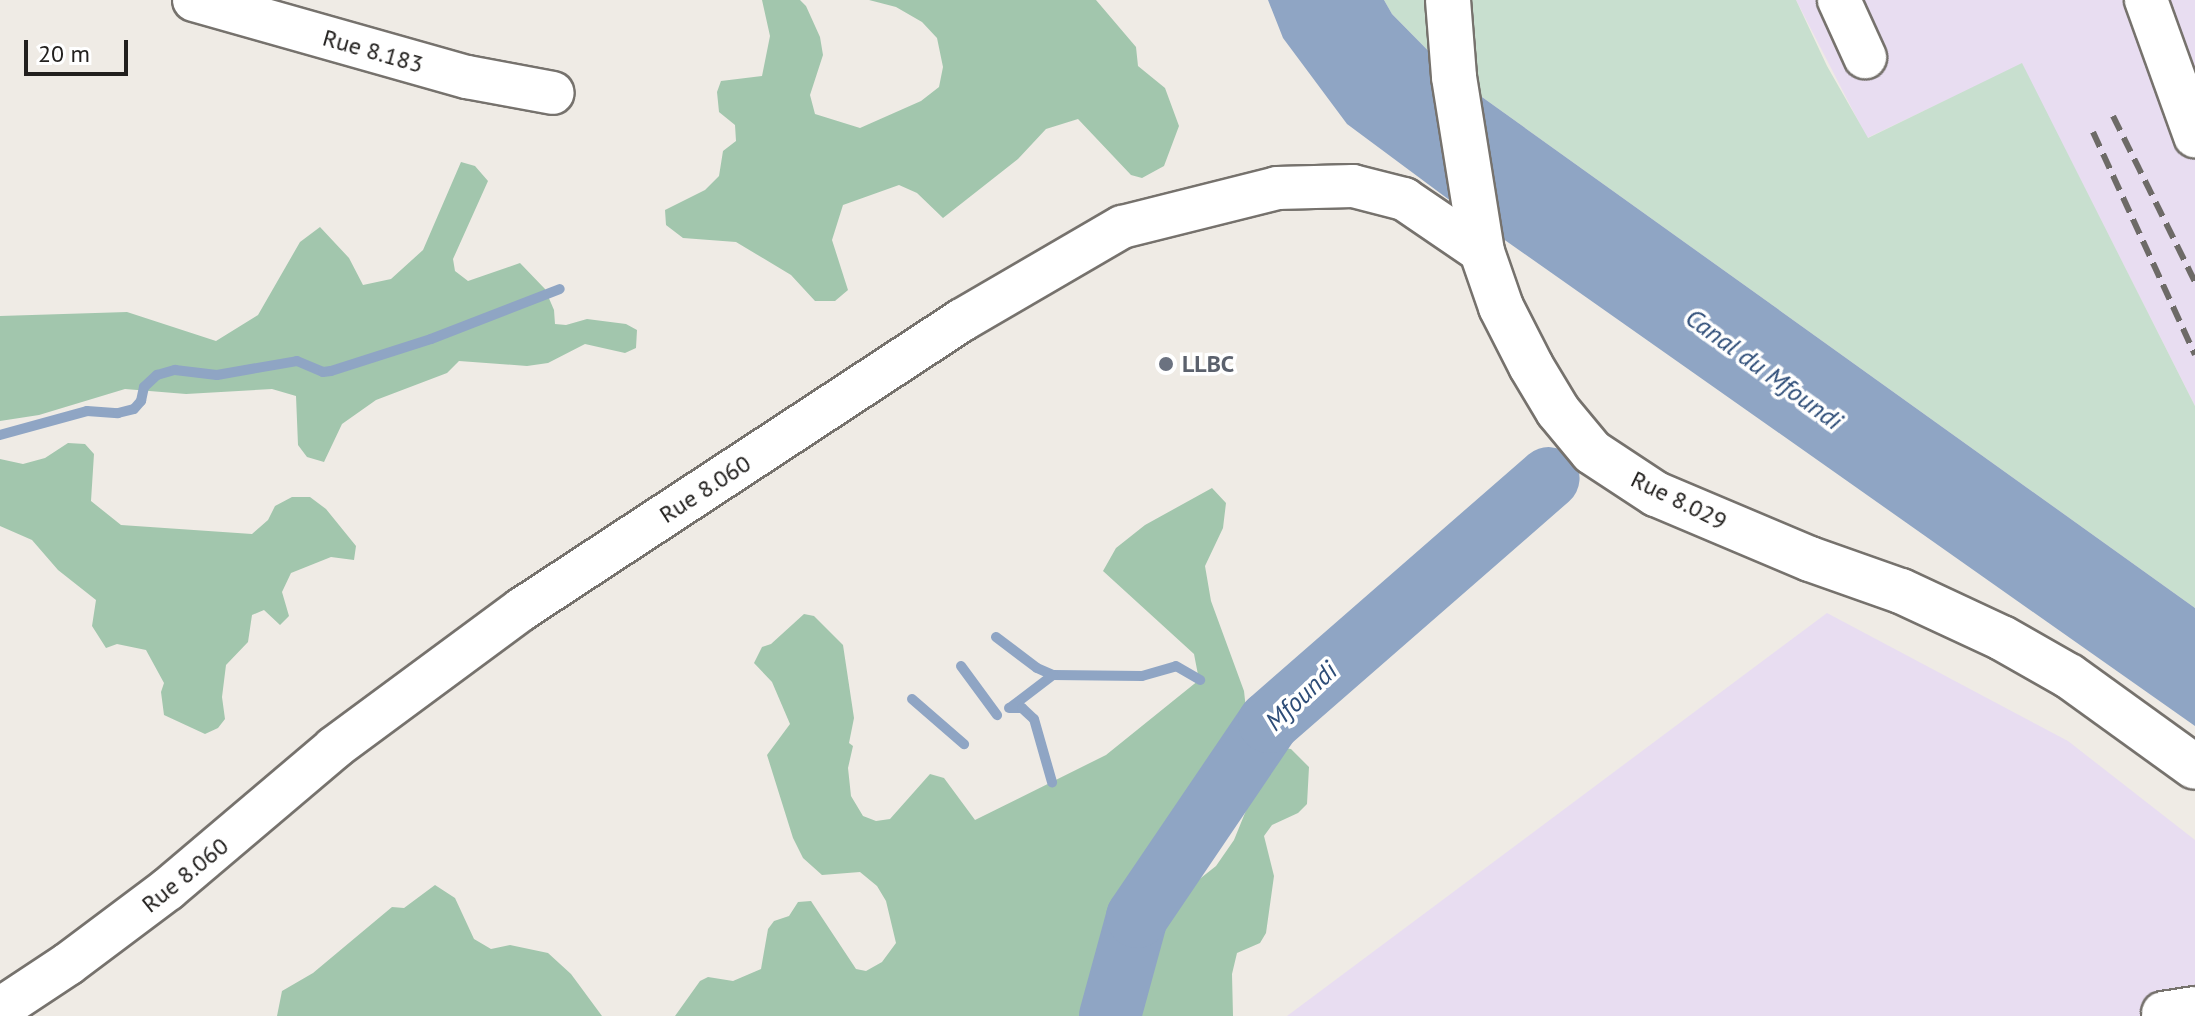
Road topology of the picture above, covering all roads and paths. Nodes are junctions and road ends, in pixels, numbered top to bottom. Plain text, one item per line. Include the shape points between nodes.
1 (194, 0) edge
2 (1448, 0) edge
3 (1839, 0) edge
4 (2146, 0) edge
5 (1865, 57) dead end
6 (553, 93) dead end
7 (2195, 136) edge
8 (1479, 236) junction
9 (2195, 767) edge
10 (0, 1009) edge

1 - 6 street, Rue 8.183 via 467,77
2 - 8 main road, Rue 8.029 via 1454,77
3 - 5 street
4 - 7 street
8 - 9 main road, Rue 8.029 via 1501,307 1531,366 1558,411 1592,452 1656,494 1901,591 2002,638 2069,676
8 - 10 street, Rue 8.060 via 1404,199 1353,186 1277,188 1122,227 962,320 522,609 334,748 168,889

